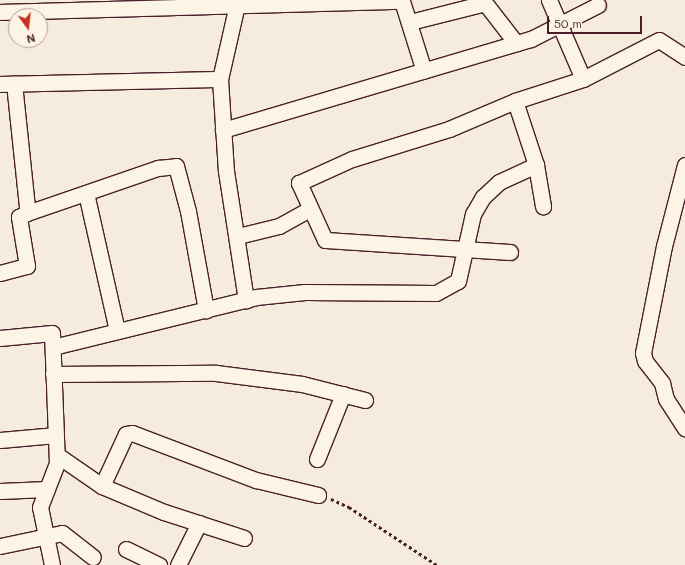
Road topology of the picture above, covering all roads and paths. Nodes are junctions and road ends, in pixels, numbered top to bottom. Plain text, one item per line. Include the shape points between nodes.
1 (549, 0) edge
2 (238, 2) edge
3 (54, 5) edge
4 (598, 5) dead end
5 (0, 12) edge
6 (410, 22) junction
7 (560, 26) junction
8 (516, 43) junction
9 (685, 56) edge
10 (424, 71) junction
11 (220, 79) junction
12 (583, 79) junction
13 (7, 84) edge
14 (515, 101) junction
15 (223, 130) junction
16 (536, 165) junction
17 (685, 165) edge
18 (86, 194) junction
19 (543, 206) dead end
20 (310, 209) junction
21 (27, 213) junction
22 (238, 236) junction
23 (465, 250) junction
24 (510, 252) dead end
25 (0, 273) edge
26 (246, 300) junction
27 (206, 310) junction
28 (117, 331) junction
29 (0, 338) edge
30 (53, 347) junction
31 (53, 374) junction
32 (343, 394) junction
33 (365, 400) dead end
34 (685, 428) edge
35 (56, 435) junction
36 (0, 440) edge
37 (57, 455) junction
38 (318, 459) dead end
39 (102, 486) junction
40 (46, 488) junction
41 (0, 491) edge
42 (318, 495) joint
43 (199, 523) junction
44 (46, 538) junction
45 (244, 538) dead end
46 (0, 546) edge
47 (126, 549) dead end
48 (93, 557) dead end
49 (52, 565) edge
50 (160, 565) edge
51 (178, 565) edge
52 (437, 565) edge

1 - 7 street
2 - 3 street
2 - 6 street via 402,1
2 - 11 street
3 - 5 street
4 - 7 street
6 - 8 street via 485,3
6 - 10 street
7 - 8 street
7 - 12 street
8 - 10 street
9 - 12 street via 659,40
10 - 15 street
11 - 13 street
11 - 15 street
12 - 14 street
13 - 21 street
14 - 16 street
14 - 20 street via 449,129 352,159 302,180 299,183
15 - 22 street via 226,171
16 - 19 street
16 - 23 street via 499,182 483,197 473,214
17 - 34 street via 664,246 643,353 645,361 662,382 666,399
18 - 21 street
18 - 27 street via 158,168 176,166
18 - 28 street
20 - 22 street via 279,226
20 - 23 street via 325,240
21 - 25 street via 19,217 27,266
22 - 26 street
23 - 24 street
23 - 26 street via 458,281 436,293 305,292
26 - 27 street
27 - 28 street
28 - 30 street
29 - 30 street via 52,334
30 - 31 street
31 - 32 street via 216,373 302,384
31 - 35 street
32 - 33 street
32 - 38 street
35 - 36 street
35 - 37 street
37 - 39 street
37 - 40 street via 57,463
39 - 42 street via 126,434 132,433 256,480
39 - 43 street
40 - 41 street
40 - 44 street via 40,507
42 - 52 path via 349,507
43 - 45 street
43 - 51 street
44 - 46 street
44 - 48 street via 62,533 68,535
44 - 49 street
47 - 50 street

